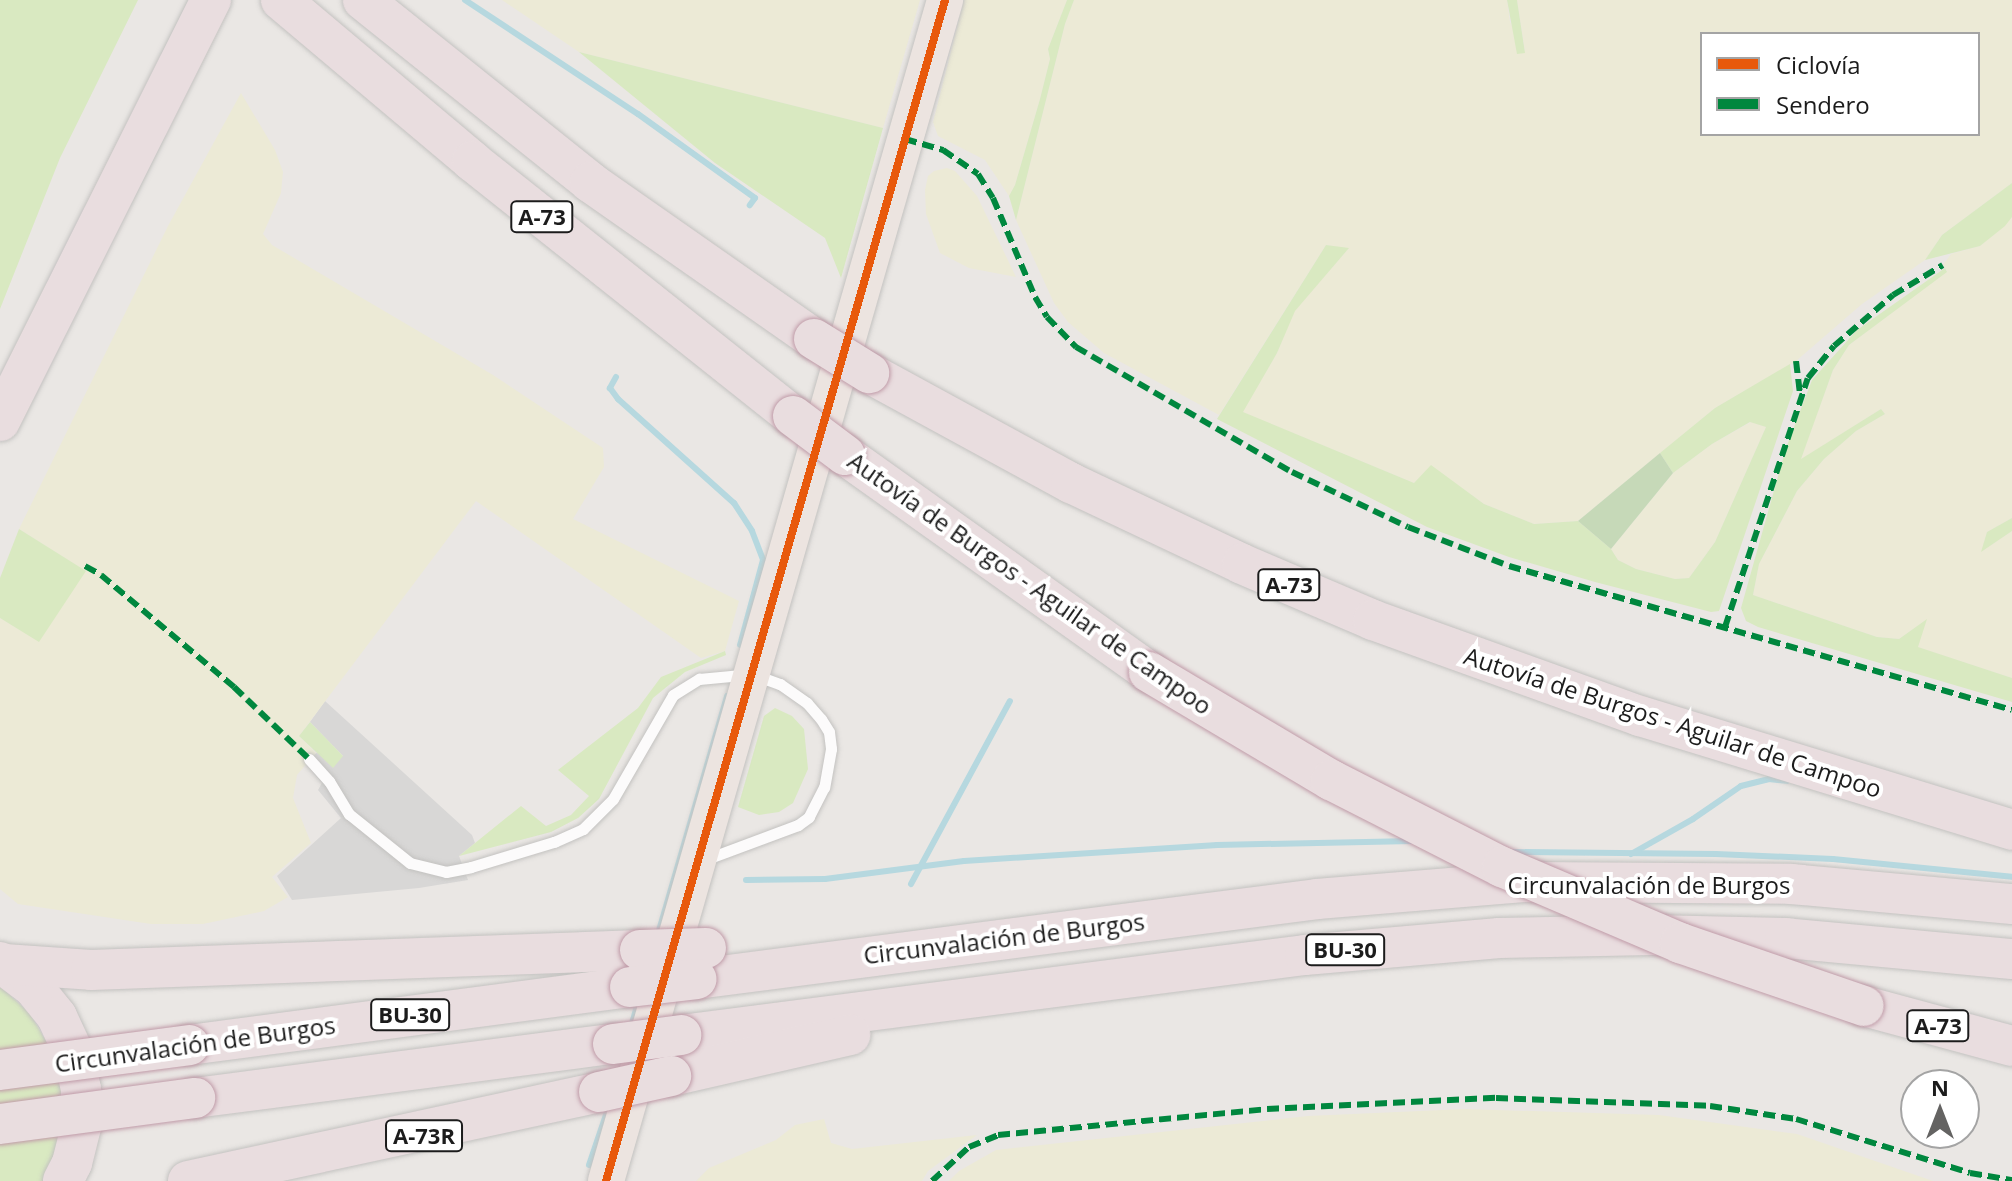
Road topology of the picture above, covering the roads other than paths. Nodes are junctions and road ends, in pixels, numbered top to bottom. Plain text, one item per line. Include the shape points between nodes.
1 (211, 0) edge
2 (363, 0) edge
3 (945, 0) edge
4 (288, 6) edge
5 (0, 421) edge
6 (752, 674) junction
7 (309, 759) dead end
8 (2012, 830) edge
9 (699, 862) junction
10 (2012, 904) edge
11 (1499, 938) junction
12 (2012, 959) edge
13 (2, 963) edge
14 (635, 969) junction
15 (2012, 1046) edge
16 (0, 1070) edge
17 (599, 1092) junction
18 (0, 1124) edge
19 (63, 1181) edge
20 (188, 1181) edge
21 (249, 1181) edge
22 (606, 1181) edge

1 - 5 highway
2 - 8 highway, Autovía de Burgos - Aguilar de Campoo / A-73, bridge via 590,182 814,339 1071,483 1373,620 1640,716
3 - 6 highway
4 - 15 highway, Autovía de Burgos - Aguilar de Campoo / A-73, bridge via 472,161 793,416 1149,672 1331,780 1502,867 1680,943 1864,1006
6 - 7 lane via 699,679 673,695 613,799 583,829 446,872 410,863 349,814
6 - 9 highway
6 - 9 lane via 780,684 821,719 831,749 824,787 809,817 798,825
9 - 22 highway
10 - 14 highway, Circunvalación de Burgos / BU-30, bridge via 1744,882 1526,882
11 - 12 highway, Circunvalación de Burgos / BU-30 via 1785,938
11 - 17 highway, BU-30, bridge via 973,1013
11 - 18 highway, Circunvalación de Burgos / BU-30, bridge via 1277,958
13 - 14 highway via 91,970
13 - 19 highway via 33,987 57,1017 73,1052 81,1089 81,1127
14 - 16 highway, Circunvalación de Burgos / BU-30, bridge via 189,1045
17 - 20 highway
17 - 21 highway, A-73R

